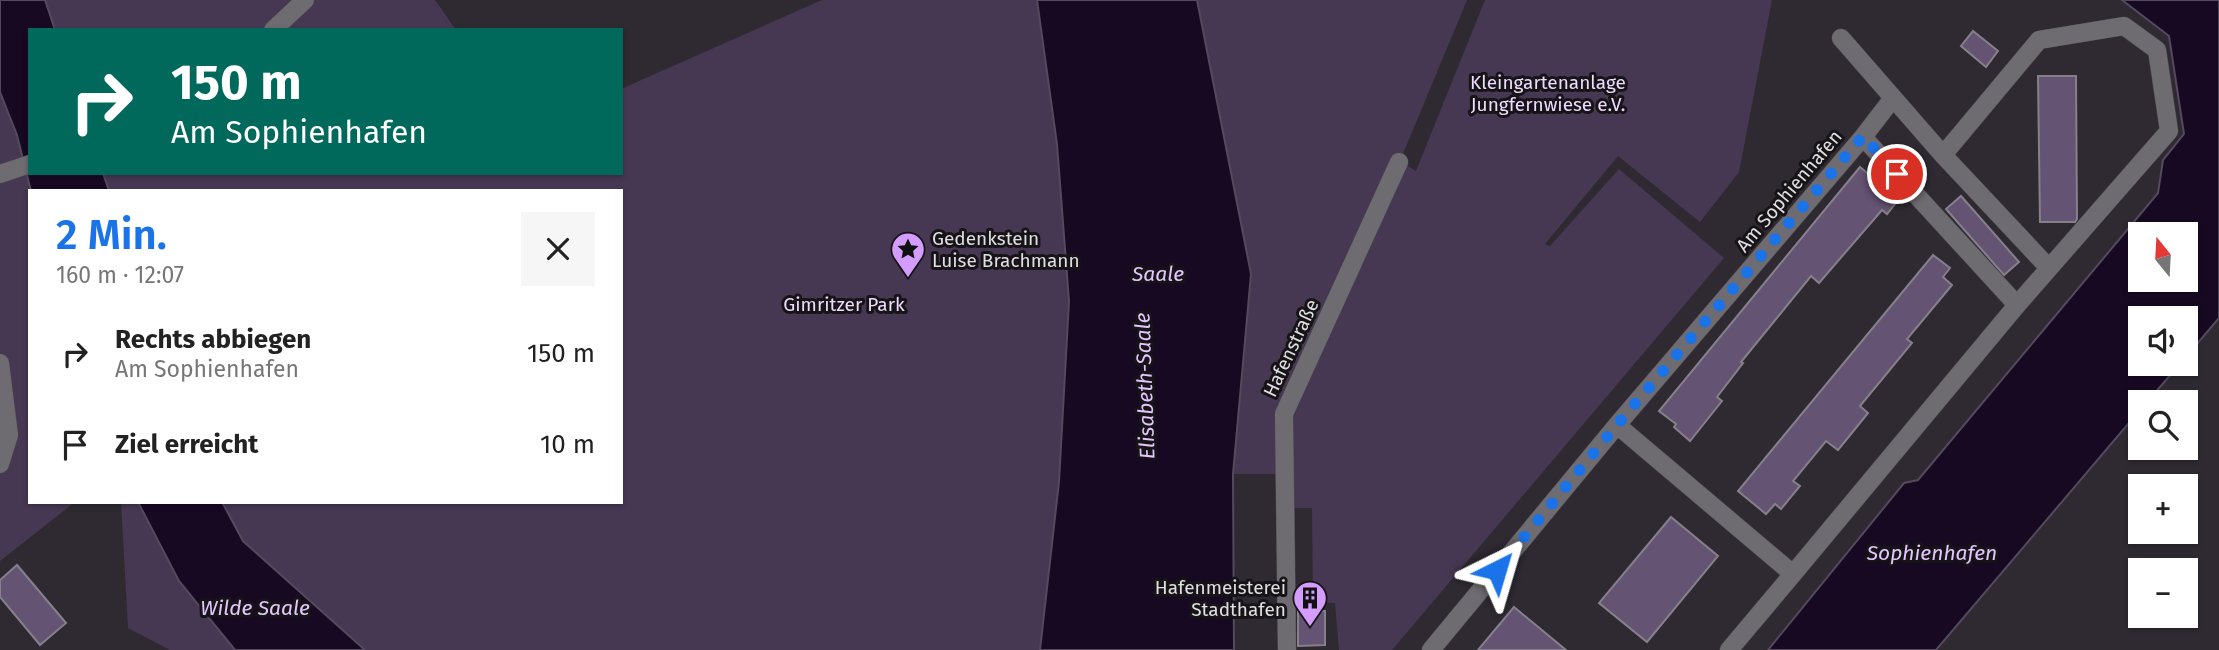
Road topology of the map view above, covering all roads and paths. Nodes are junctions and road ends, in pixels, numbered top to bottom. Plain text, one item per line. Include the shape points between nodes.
1 (305, 0) edge
2 (275, 28) edge
3 (1840, 38) dead end
4 (1893, 98) junction
5 (1863, 136) junction
6 (1943, 155) junction
7 (1399, 162) dead end
8 (28, 165) edge
9 (0, 173) edge
10 (2049, 268) junction
11 (2017, 305) junction
12 (0, 363) edge
13 (1617, 425) junction
14 (0, 464) edge
15 (1793, 574) junction
16 (1287, 650) edge
17 (1431, 650) edge
18 (1729, 650) edge

1 - 2 street
3 - 4 street
4 - 5 street
4 - 6 street
5 - 11 street, Am Sophienhafen
5 - 13 street, Am Sophienhafen
6 - 10 street
6 - 10 street via 2039,40 2124,26 2157,50 2169,131
7 - 16 street, Hafenstraße via 1284,414
8 - 9 street
10 - 11 street
11 - 15 street
12 - 14 street via 9,435
13 - 15 street
13 - 17 street, Am Sophienhafen
15 - 18 street

